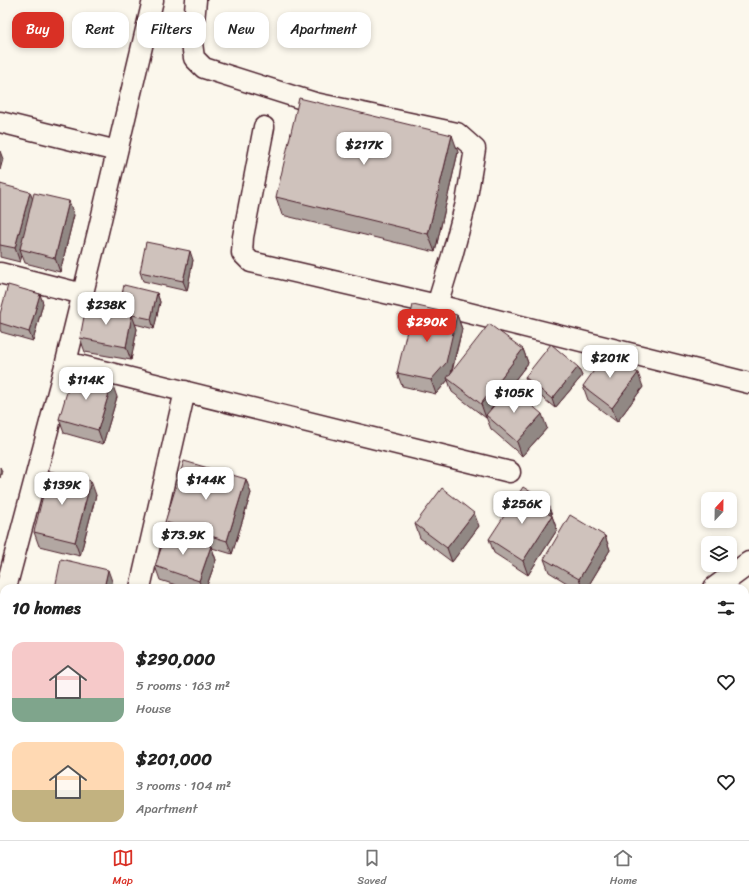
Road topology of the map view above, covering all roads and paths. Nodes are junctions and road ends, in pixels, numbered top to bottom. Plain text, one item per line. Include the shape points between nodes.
1 (153, 0) edge
2 (196, 0) edge
3 (0, 122) edge
4 (264, 128) dead end
5 (118, 151) junction
6 (0, 273) edge
7 (83, 294) junction
8 (437, 305) junction
9 (66, 362) junction
10 (749, 383) edge
11 (185, 391) junction
12 (510, 472) dead end
13 (749, 563) edge
14 (7, 584) edge
15 (141, 584) edge
16 (720, 584) edge

1 - 5 street
2 - 8 street via 192,42 194,58 204,68 315,103 457,133 474,149 466,204
3 - 5 street
4 - 8 street via 242,253 251,262
5 - 7 street
6 - 7 street
7 - 9 street
8 - 10 street
9 - 11 street
9 - 14 street
11 - 12 street
11 - 15 street
13 - 16 street

